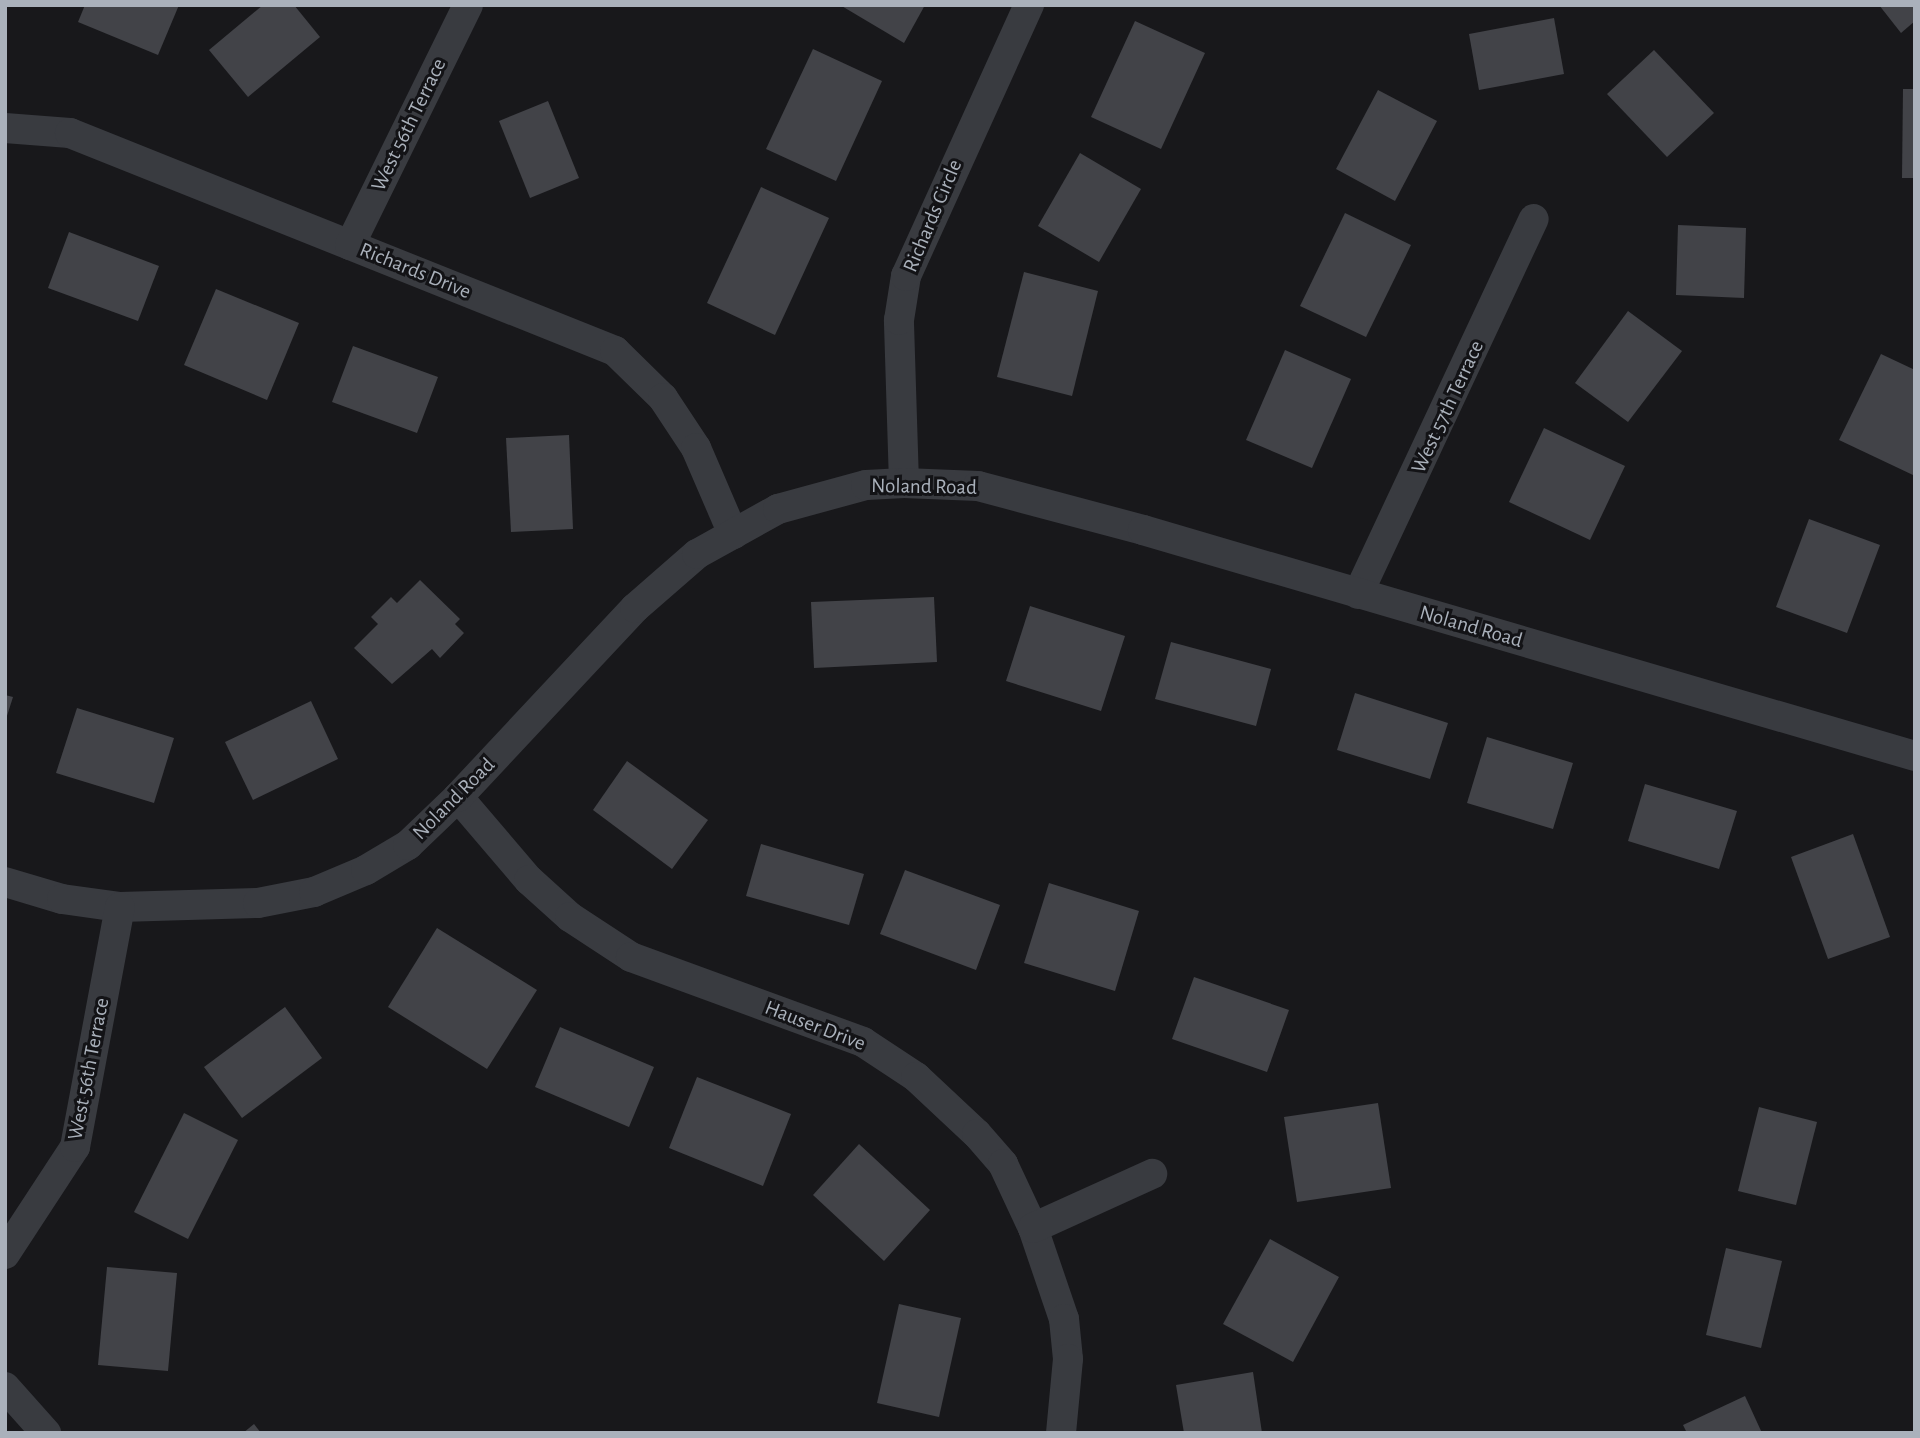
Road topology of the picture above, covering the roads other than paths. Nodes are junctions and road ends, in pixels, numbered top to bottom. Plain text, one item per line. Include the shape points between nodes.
1 (468, 5) edge
2 (1029, 5) edge
3 (5, 128) edge
4 (1534, 219) dead end
5 (350, 245) junction
6 (904, 483) junction
7 (733, 534) junction
8 (1359, 594) junction
9 (1915, 756) edge
10 (458, 797) junction
11 (5, 882) edge
12 (120, 907) junction
13 (1153, 1174) dead end
14 (1033, 1228) junction
15 (5, 1254) edge
16 (5, 1387) edge
17 (46, 1433) edge
18 (1060, 1433) edge

1 - 5 street, West 56th Terrace
2 - 6 street, Richards Circle via 906,276 899,320
3 - 5 street, Richards Drive via 70,133
4 - 8 street, West 57th Terrace
5 - 7 street, Richards Drive via 615,351 663,398 696,448
6 - 7 street, Noland Road via 830,493 778,509
6 - 8 street, Noland Road via 978,486
7 - 10 street, Noland Road via 697,554 635,608
8 - 9 street, Noland Road
10 - 12 street, Noland Road via 408,845 366,870 314,892 258,903
10 - 14 street, Hauser Drive via 529,880 570,917 631,957 829,1027 863,1042 916,1077 1003,1164
11 - 12 street, Noland Road via 62,899
12 - 15 street, West 56th Terrace via 75,1147
13 - 14 street
14 - 18 street, Hauser Drive via 1064,1319 1068,1359
16 - 17 street

